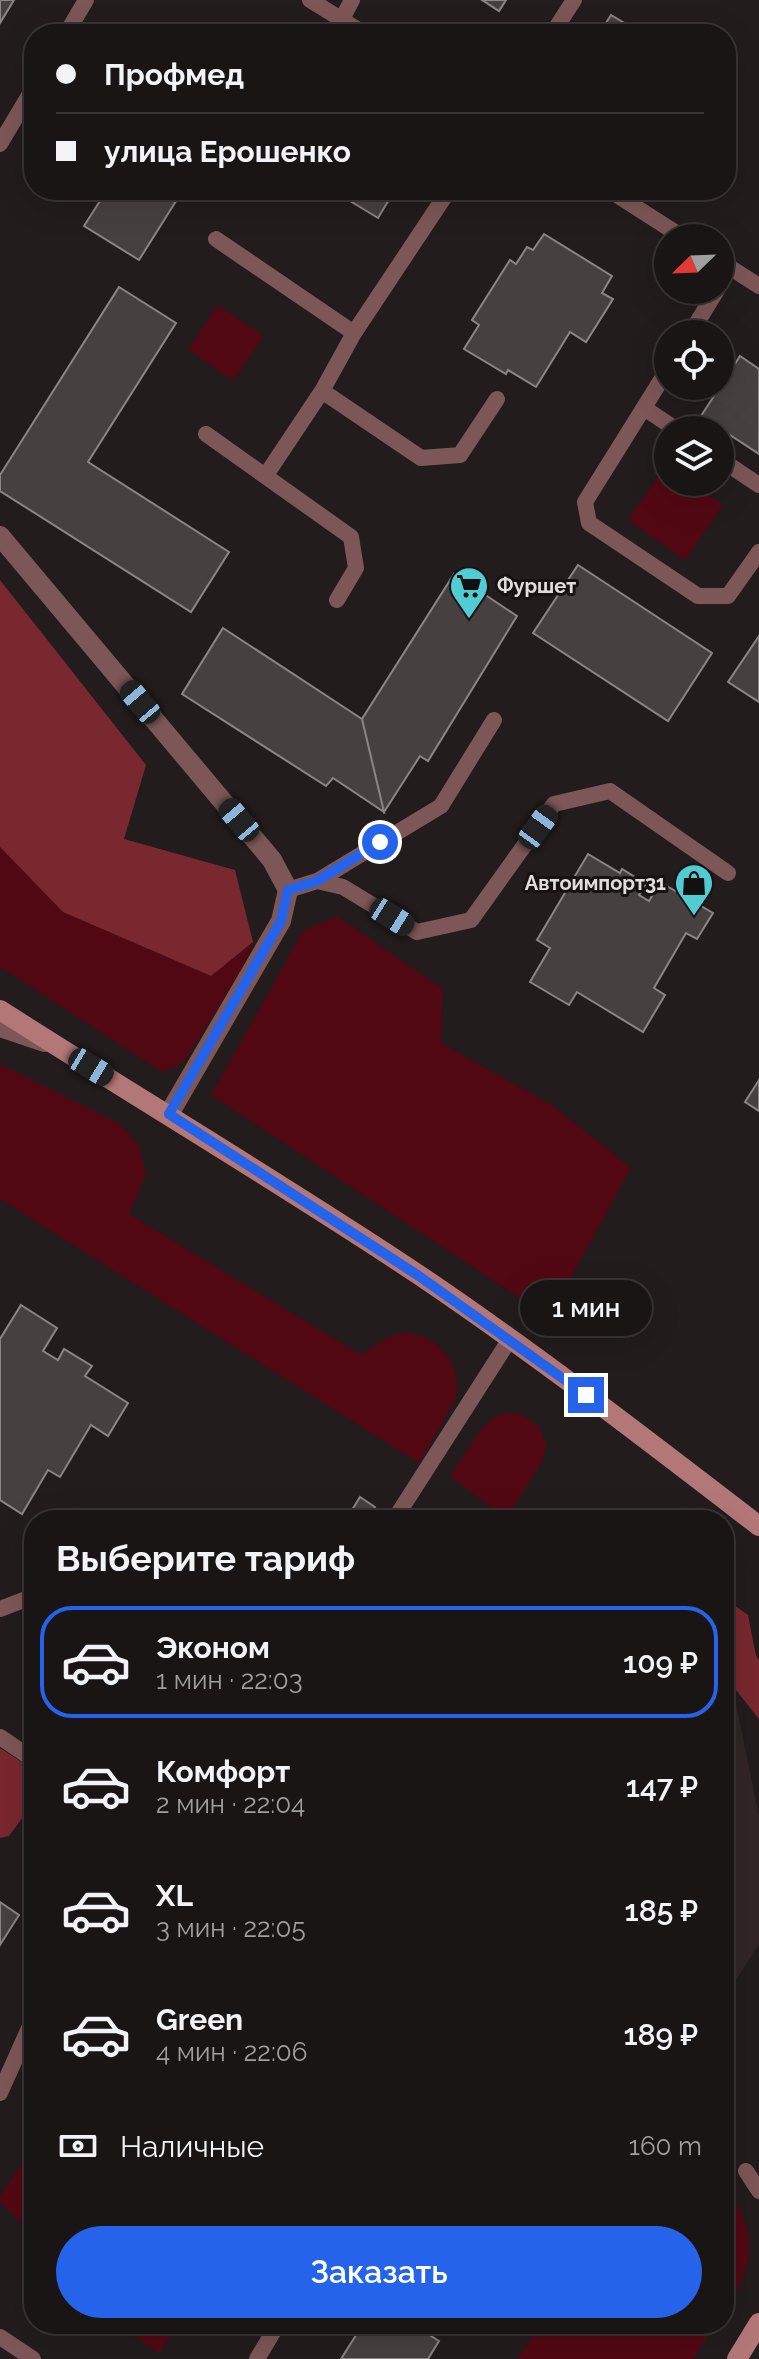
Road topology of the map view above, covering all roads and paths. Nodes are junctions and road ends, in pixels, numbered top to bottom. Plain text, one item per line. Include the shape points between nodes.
1 (86, 0) edge
2 (310, 0) edge
3 (352, 0) edge
4 (574, 0) edge
5 (342, 19) junction
6 (72, 24) edge
7 (350, 24) edge
8 (558, 24) edge
9 (24, 104) edge
10 (0, 144) edge
11 (442, 200) edge
12 (625, 200) edge
13 (662, 224) edge
14 (216, 239) dead end
15 (734, 269) edge
16 (759, 286) edge
17 (354, 333) junction
18 (322, 391) junction
19 (654, 392) edge
20 (497, 399) dead end
21 (644, 408) junction
22 (656, 416) edge
23 (206, 434) dead end
24 (734, 468) edge
25 (266, 475) junction
26 (759, 485) edge
27 (0, 536) edge
28 (759, 552) edge
29 (337, 600) dead end
30 (494, 720) dead end
31 (728, 873) dead end
32 (317, 881) junction
33 (288, 890) junction
34 (0, 1010) edge
35 (0, 1029) edge
36 (65, 1052) junction
37 (169, 1114) junction
38 (510, 1339) junction
39 (400, 1510) edge
40 (759, 1526) edge
41 (24, 1600) edge
42 (0, 1609) edge
43 (0, 1737) edge
44 (24, 1753) edge
45 (24, 2039) edge
46 (0, 2093) edge
47 (746, 2171) dead end
48 (759, 2191) edge
49 (759, 2323) edge
50 (272, 2334) edge
51 (0, 2337) edge
52 (33, 2359) edge
53 (257, 2359) edge
54 (737, 2359) edge

1 - 6 lane
2 - 5 lane
3 - 5 lane
4 - 8 lane
5 - 7 lane
9 - 10 lane
11 - 17 lane
12 - 13 lane
14 - 17 lane
15 - 16 lane
17 - 18 lane
18 - 20 lane via 421,458 460,455
18 - 25 lane
19 - 21 lane
21 - 22 lane
21 - 28 lane via 585,502 589,523 698,596 728,596
23 - 25 lane
24 - 26 lane
25 - 29 lane via 351,537 356,568
27 - 33 street via 264,850
30 - 32 lane via 441,806
31 - 32 lane via 610,791 554,804 471,920 417,932 343,887
32 - 33 lane
33 - 37 street via 281,921
34 - 36 main road
35 - 36 lane
36 - 37 main road
37 - 38 main road
38 - 39 lane
38 - 40 main road
41 - 42 lane
43 - 44 lane
45 - 46 lane
47 - 48 lane
49 - 54 main road
50 - 53 lane
51 - 52 lane

